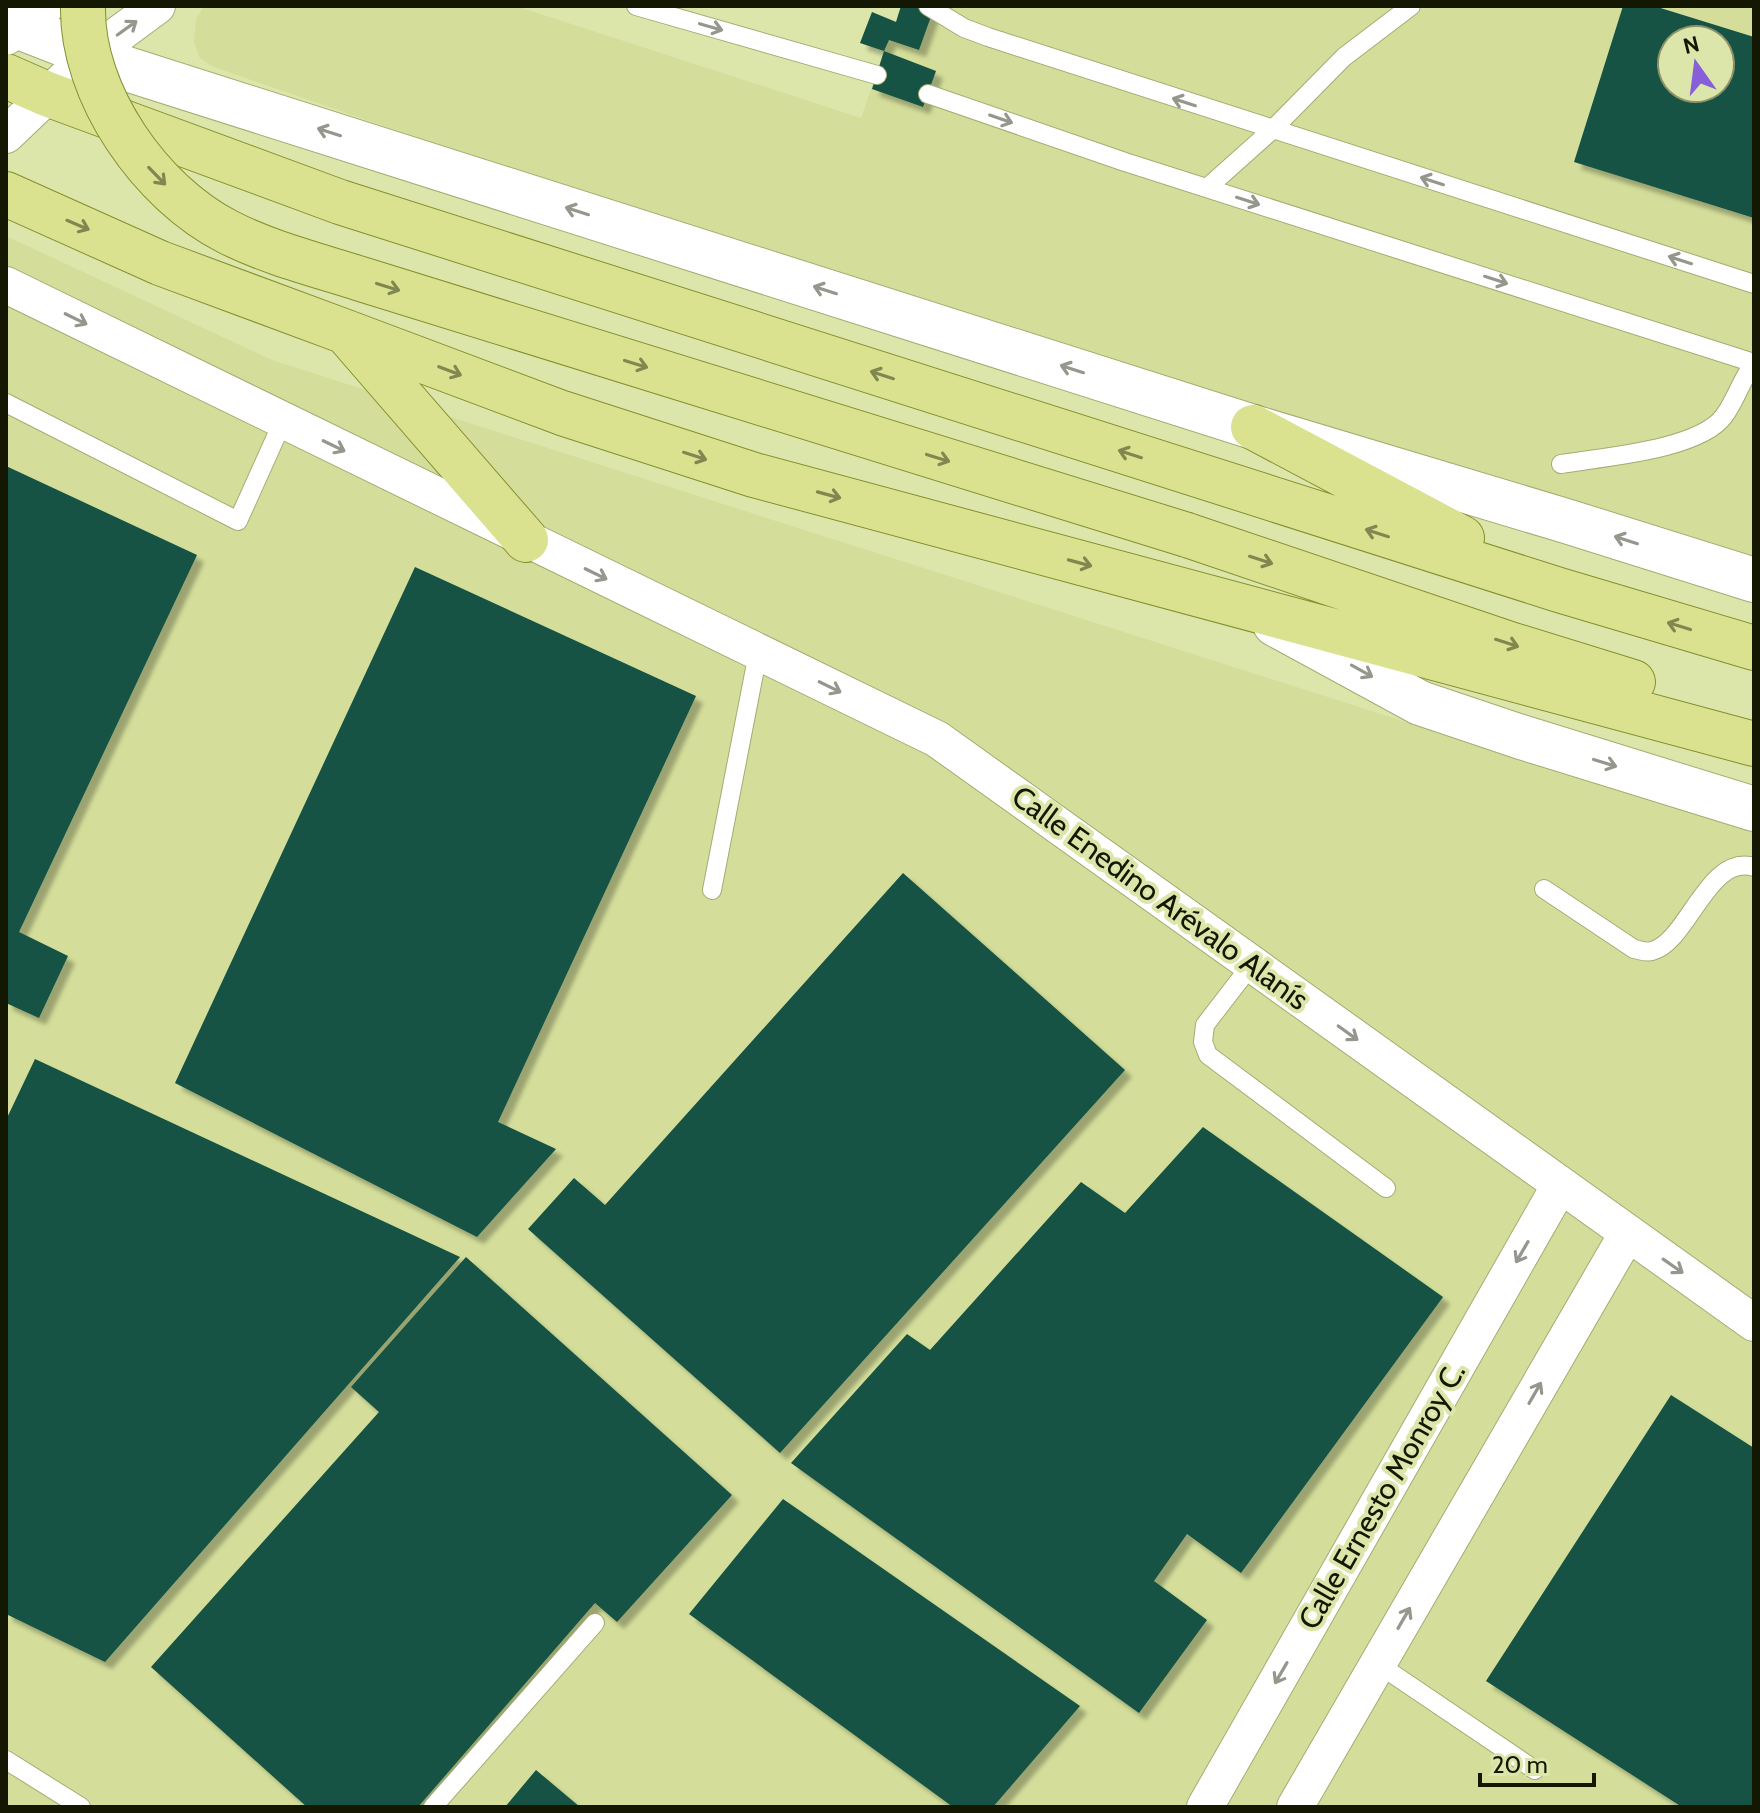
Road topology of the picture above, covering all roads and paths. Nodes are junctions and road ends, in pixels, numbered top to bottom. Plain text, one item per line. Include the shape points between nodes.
1 (83, 6) edge
2 (157, 6) edge
3 (636, 6) edge
4 (928, 6) edge
5 (1411, 6) edge
6 (24, 24) edge
7 (89, 56) junction
8 (877, 75) dead end
9 (6, 76) edge
10 (47, 94) junction
11 (928, 94) dead end
12 (1272, 130) junction
13 (6, 135) edge
14 (1207, 188) junction
15 (6, 194) edge
16 (1754, 284) edge
17 (6, 285) edge
18 (346, 332) junction
19 (1754, 363) edge
20 (6, 403) edge
21 (283, 421) junction
22 (1253, 427) junction
23 (1561, 464) dead end
24 (526, 540) junction
25 (1754, 580) edge
26 (1559, 590) junction
27 (1245, 607) junction
28 (1754, 648) edge
29 (758, 653) junction
30 (1754, 723) edge
31 (1754, 744) edge
32 (1754, 809) edge
33 (1754, 867) edge
34 (1544, 889) dead end
35 (712, 890) dead end
36 (1252, 964) junction
37 (1560, 1185) junction
38 (1386, 1188) dead end
39 (1627, 1234) junction
40 (1754, 1323) edge
41 (595, 1623) dead end
42 (1378, 1664) junction
43 (6, 1760) edge
44 (1535, 1770) dead end
45 (81, 1807) edge
46 (433, 1807) edge
47 (1205, 1807) edge
48 (1295, 1807) edge

1 -> 30 main road, bridge via 89,56 106,103 130,142 180,199 228,232 361,279 1187,535 1513,645 1731,711
7 -> 2 street
3 -> 8 lane
12 -> 4 lane via 988,37
5 - 12 lane via 1344,57
6 - 7 street
7 - 10 street
22 -> 7 street
9 - 10 main road
10 - 13 street
26 -> 10 main road via 340,202
11 -> 14 lane
12 - 14 lane
16 -> 12 lane
14 -> 19 lane
15 -> 18 main road via 160,263
17 -> 21 street, Calle Enedino Arévalo Alanís
18 - 24 main road
18 -> 27 main road via 562,413 754,475
19 - 23 lane via 1723,418 1699,437
20 - 21 lane via 238,521
21 -> 24 street, Calle Enedino Arévalo Alanís
25 -> 22 street
22 - 26 main road
24 -> 29 street, Calle Enedino Arévalo Alanís
28 -> 26 main road
27 - 31 main road
27 -> 32 street via 1420,703
29 - 35 lane
29 -> 36 street, Calle Enedino Arévalo Alanís via 937,739
33 - 34 lane via 1728,869 1670,938 1648,952 1634,949
36 -> 37 street, Calle Enedino Arévalo Alanís
36 - 38 lane via 1205,1025 1208,1055
37 - 39 street, Calle Enedino Arévalo Alanís
37 -> 47 street, Calle Ernesto Monroy C.
39 -> 40 street, Calle Enedino Arévalo Alanís
42 -> 39 street
41 - 46 lane
42 - 44 lane
42 - 48 street
43 - 45 lane

